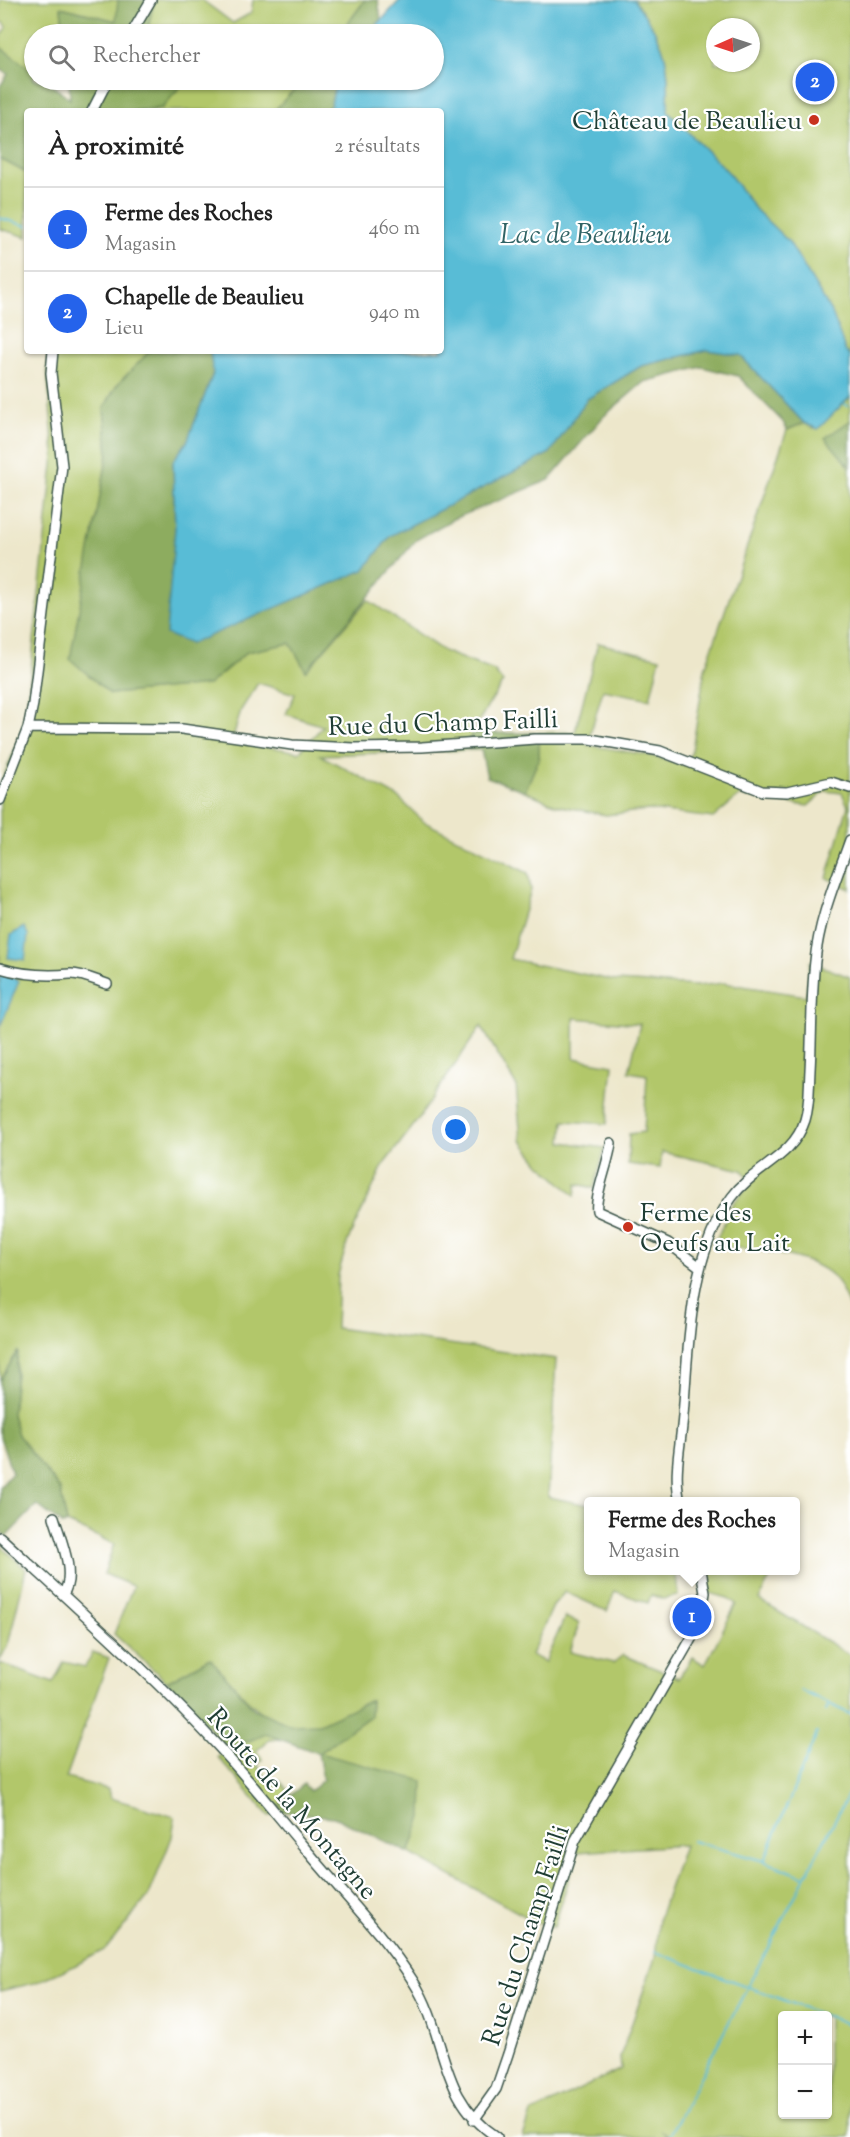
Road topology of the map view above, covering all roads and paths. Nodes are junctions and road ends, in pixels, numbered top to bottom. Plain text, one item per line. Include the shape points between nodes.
1 (151, 0) edge
2 (137, 24) edge
3 (103, 90) edge
4 (94, 108) edge
5 (53, 354) edge
6 (28, 728) junction
7 (850, 788) edge
8 (0, 800) edge
9 (850, 840) edge
10 (0, 968) edge
11 (107, 984) dead end
12 (611, 1143) dead end
13 (700, 1267) junction
14 (679, 1497) edge
15 (54, 1517) dead end
16 (0, 1537) edge
17 (702, 1575) edge
18 (63, 1594) junction
19 (474, 2120) junction
20 (497, 2137) edge

1 - 2 street
3 - 4 street
5 - 6 street via 51,373 62,466
6 - 7 street, Rue du Champ Failli via 182,729 292,745 354,748 590,739 660,751 762,791 787,792 831,782
6 - 8 street
9 - 13 street via 818,939 804,1123 790,1147 731,1198
10 - 11 street via 48,975 72,973
12 - 13 street via 607,1172 596,1198 597,1211 668,1243
13 - 14 street via 678,1467
15 - 18 street via 66,1560 68,1583
16 - 18 street, Route de la Montagne
17 - 19 street, Rue du Champ Failli via 705,1593 699,1625 574,1841 496,2089
18 - 19 street, Route de la Montagne via 219,1746 384,1941 414,1982 454,2090
19 - 20 street, Route de la Montagne

